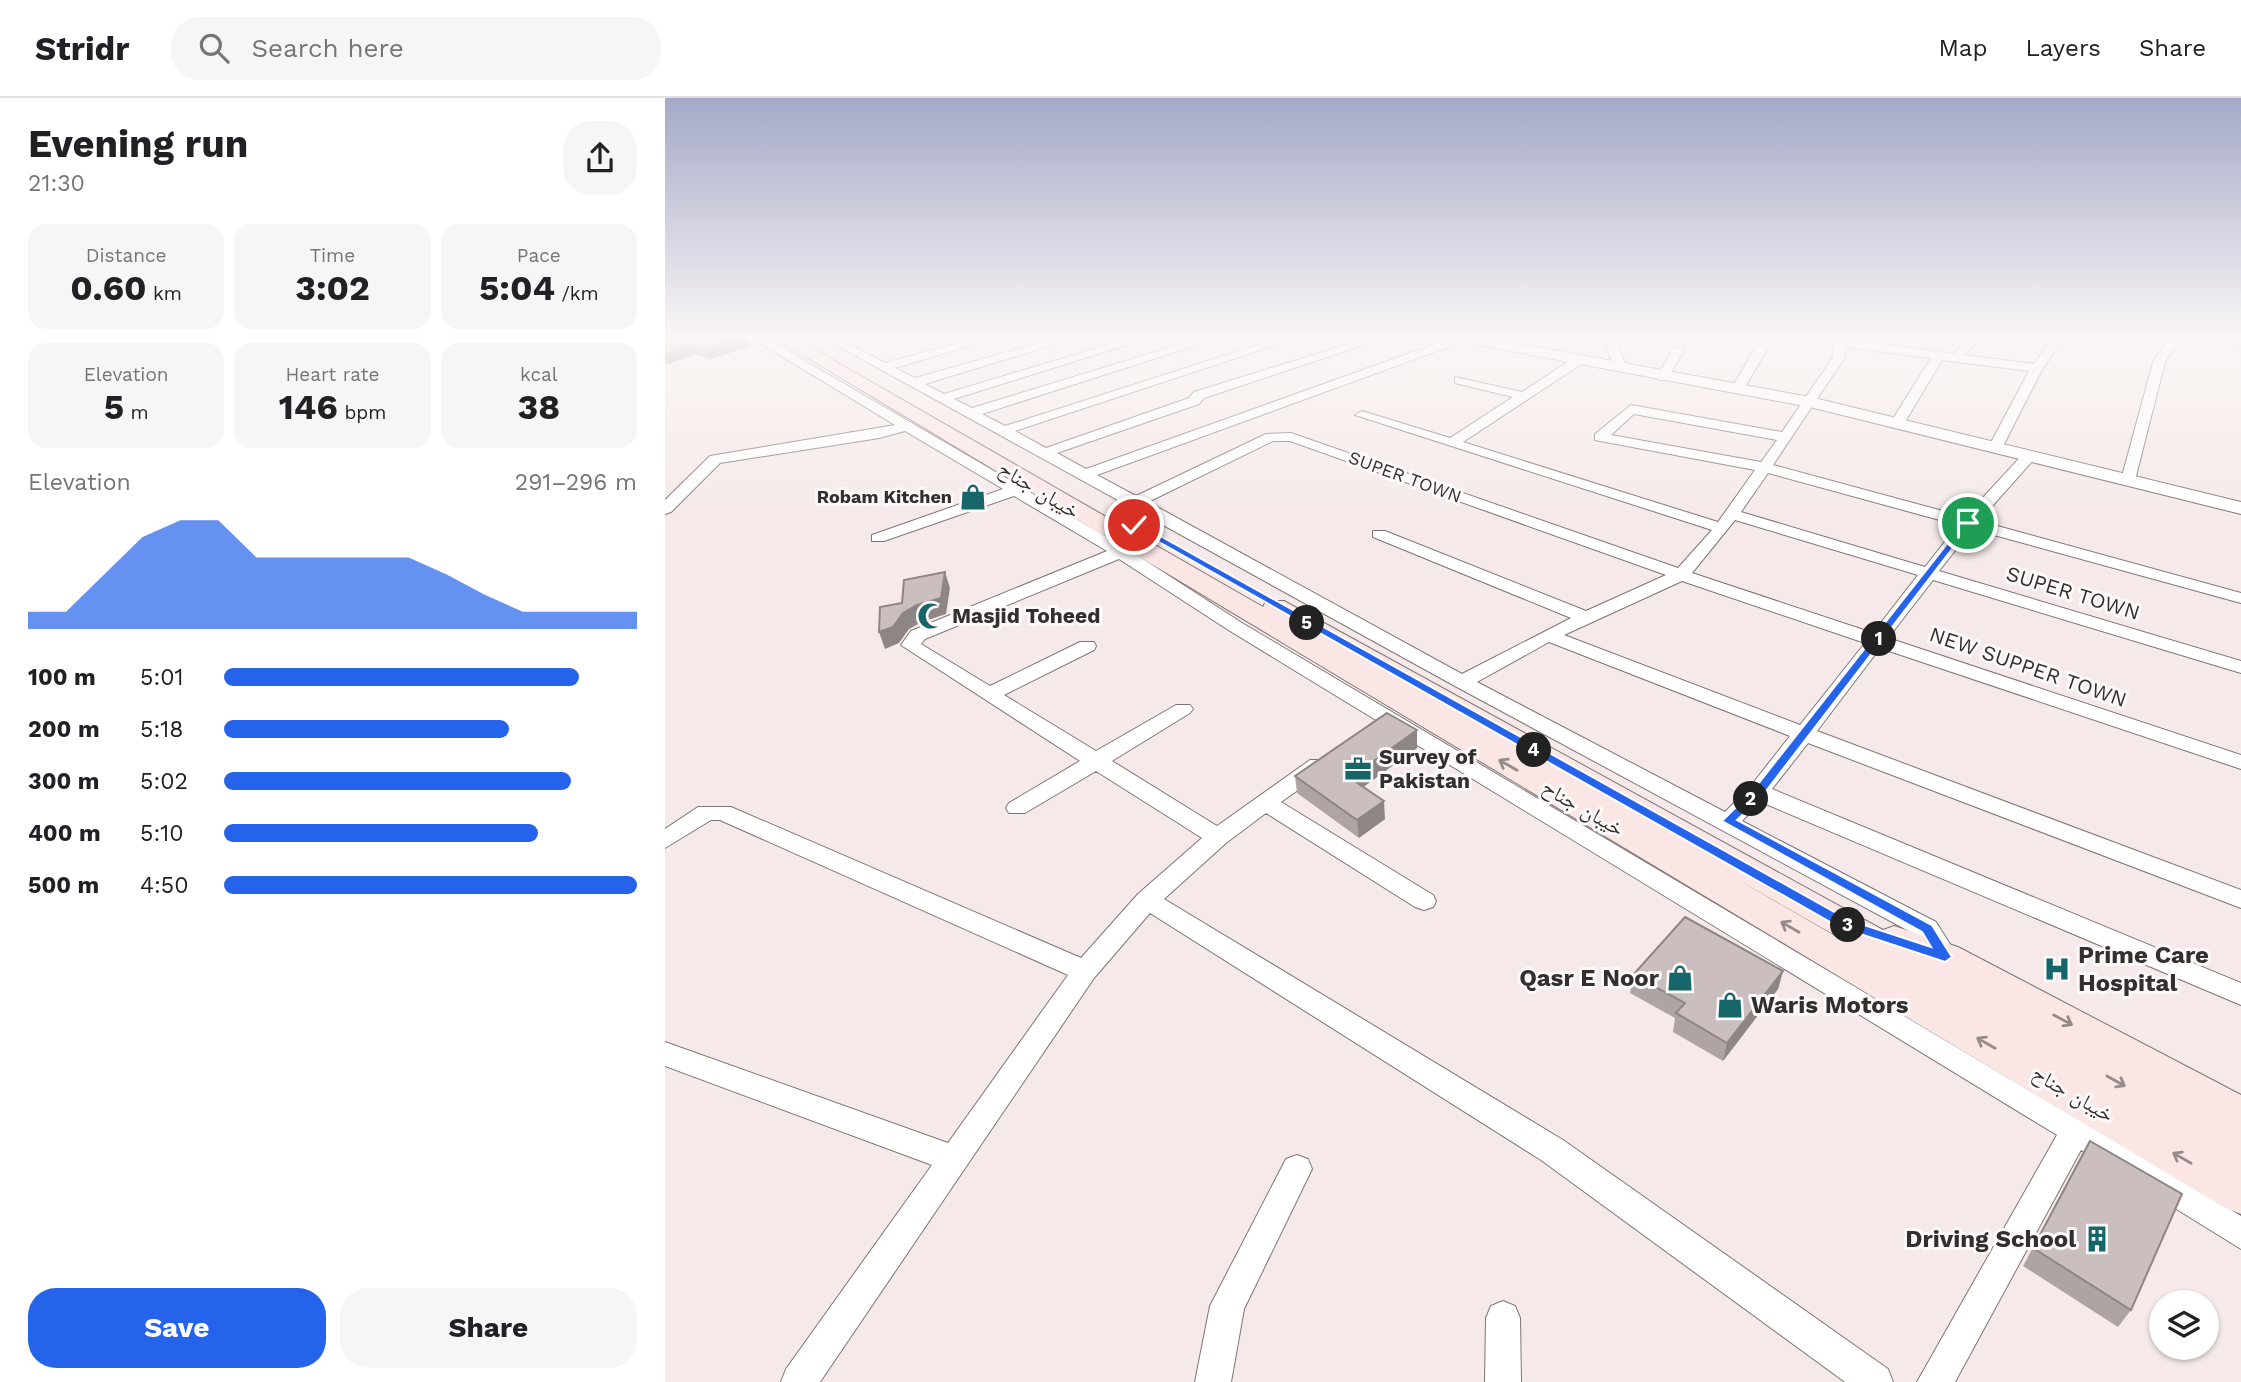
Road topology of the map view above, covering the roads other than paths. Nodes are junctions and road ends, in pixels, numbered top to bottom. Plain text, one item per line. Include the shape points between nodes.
1 (858, 397) edge
2 (883, 397) edge
3 (912, 397) edge
4 (948, 397) edge
5 (1022, 397) edge
6 (1108, 397) edge
7 (1197, 397) edge
8 (1296, 397) edge
9 (1523, 397) edge
10 (1781, 397) edge
11 (1813, 397) edge
12 (1913, 397) edge
13 (2022, 397) edge
14 (2150, 397) edge
15 (944, 398) joint
16 (1810, 402) junction
17 (970, 413) junction
18 (1362, 415) dead end
19 (1898, 422) junction
20 (907, 426) junction
21 (1002, 431) junction
22 (1785, 437) junction
23 (1452, 443) junction
24 (1996, 446) junction
25 (1045, 453) junction
26 (2030, 455) junction
27 (1764, 467) junction
28 (1085, 474) junction
29 (2128, 480) junction
30 (1016, 490) junction
31 (1134, 503) junction
32 (2241, 508) edge
33 (665, 509) edge
34 (1727, 521) junction
35 (1968, 523) junction
36 (1379, 534) dead end
37 (878, 538) dead end
38 (1120, 552) junction
39 (1928, 573) junction
40 (1681, 575) junction
41 (2241, 598) edge
42 (1585, 617) junction
43 (1548, 635) junction
44 (1878, 640) junction
45 (1087, 646) dead end
46 (2241, 667) edge
47 (1462, 682) junction
48 (990, 694) junction
49 (1183, 709) dead end
50 (1388, 718) junction
51 (1365, 733) edge
52 (1805, 734) junction
53 (1332, 756) edge
54 (1096, 761) junction
55 (2241, 762) edge
56 (1758, 792) junction
57 (1264, 802) junction
58 (1017, 808) dead end
59 (1729, 821) junction
60 (1218, 837) junction
61 (665, 840) edge
62 (2241, 899) edge
63 (1147, 900) junction
64 (1424, 901) dead end
65 (1085, 971) junction
66 (1947, 972) junction
67 (2241, 994) edge
68 (665, 1054) edge
69 (2241, 1116) edge
70 (2076, 1132) junction
71 (2241, 1152) edge
72 (952, 1158) junction
73 (1297, 1169) dead end
74 (2241, 1193) edge
75 (2241, 1234) edge
76 (1503, 1318) dead end
77 (799, 1382) edge
78 (1213, 1382) edge
79 (1503, 1382) edge
80 (1875, 1382) edge
81 (1935, 1382) edge

1 - 20 street
74 -> 2 main road, خیبان جناح
3 - 66 main road, خیبان جناح via 1844,924
4 - 15 street
5 - 17 street
6 - 21 street
7 - 25 street
8 - 28 street
9 - 23 street
10 - 16 street
11 - 16 street
12 - 19 street
13 - 24 street
14 - 29 street
15 - 17 street
16 - 19 street
16 - 22 street
17 - 21 street
18 - 23 street, SUPER TOWN
19 - 24 street
20 - 30 street
20 - 33 street via 715,459
21 - 25 street
22 - 27 street
22 - 27 street, SUPER TOWN via 1631,410 1600,437
23 - 34 street, SUPER TOWN
24 - 26 street
25 - 28 street
26 - 29 street
26 - 35 street
27 - 34 street
27 - 35 street, SUPER TOWN
28 - 31 street
29 - 32 street
30 - 37 street
30 - 38 street
31 - 40 street, SUPER TOWN via 1281,435
31 - 47 street
34 - 39 street, SUPER TOWN
34 - 40 street
35 - 39 street
35 - 41 street, SUPER TOWN
36 - 42 street
38 - 48 street via 911,641
38 - 50 street
39 - 44 street
39 - 46 street, SUPER TOWN
40 - 42 street
40 - 44 street, NEW SUPPER TOWN
42 - 43 street
43 - 47 street
43 - 52 street
44 - 52 street
44 - 55 street, NEW SUPPER TOWN
45 - 48 street
47 - 59 street
48 - 54 street
49 - 54 street
50 - 51 street
50 - 70 street
52 - 56 street
52 - 62 street
53 - 57 street
54 - 58 street
54 - 60 street
56 - 59 street
56 - 67 street
57 - 60 street
57 - 64 street
59 - 66 street via 1927,929
60 - 63 street
61 - 65 street via 706,813 723,811
63 - 65 street
63 - 80 street via 1552,1150
65 - 72 street
66 -> 69 main road
66 -> 71 main road, خیبان جناح
68 - 72 street
70 - 75 street
70 - 81 street
72 - 77 street
73 - 78 street via 1227,1306
76 - 79 street

